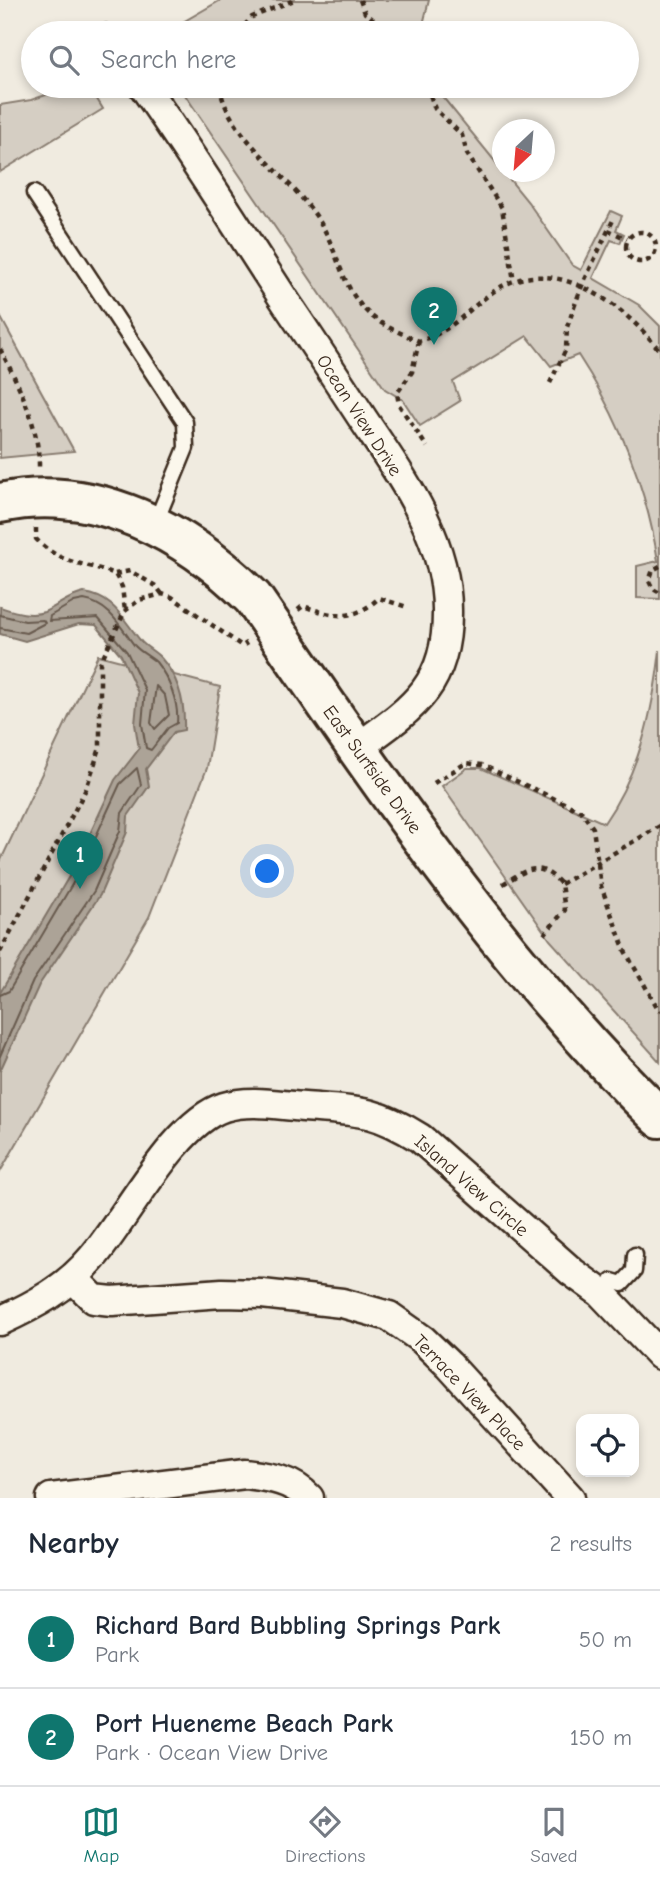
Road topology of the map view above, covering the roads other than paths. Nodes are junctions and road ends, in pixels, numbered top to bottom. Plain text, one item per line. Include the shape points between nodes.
1 (151, 98) edge
2 (34, 193) dead end
3 (0, 503) edge
4 (155, 524) junction
5 (356, 748) junction
6 (660, 1118) edge
7 (635, 1255) dead end
8 (72, 1278) junction
9 (612, 1282) dead end
10 (0, 1321) edge
11 (660, 1355) edge
12 (51, 1498) edge
13 (309, 1498) edge
14 (570, 1498) edge

1 - 5 street, Ocean View Drive via 396,468 433,538 447,610 443,650 435,673 426,692 406,713
2 - 4 lane via 185,422 186,448
3 - 4 street, East Surfside Drive via 38,481 84,503
4 - 5 street, East Surfside Drive via 224,569 253,598
5 - 6 street, East Surfside Drive via 537,988
7 - 9 lane via 634,1271 622,1284
8 - 10 street, Island View Circle via 34,1306
8 - 11 street, Island View Circle via 194,1124 209,1113 252,1103 371,1112 421,1138 601,1293
8 - 14 street, Terrace View Place via 94,1299 262,1294 342,1303 389,1316 449,1365
12 - 13 street via 245,1474 275,1478 299,1488

